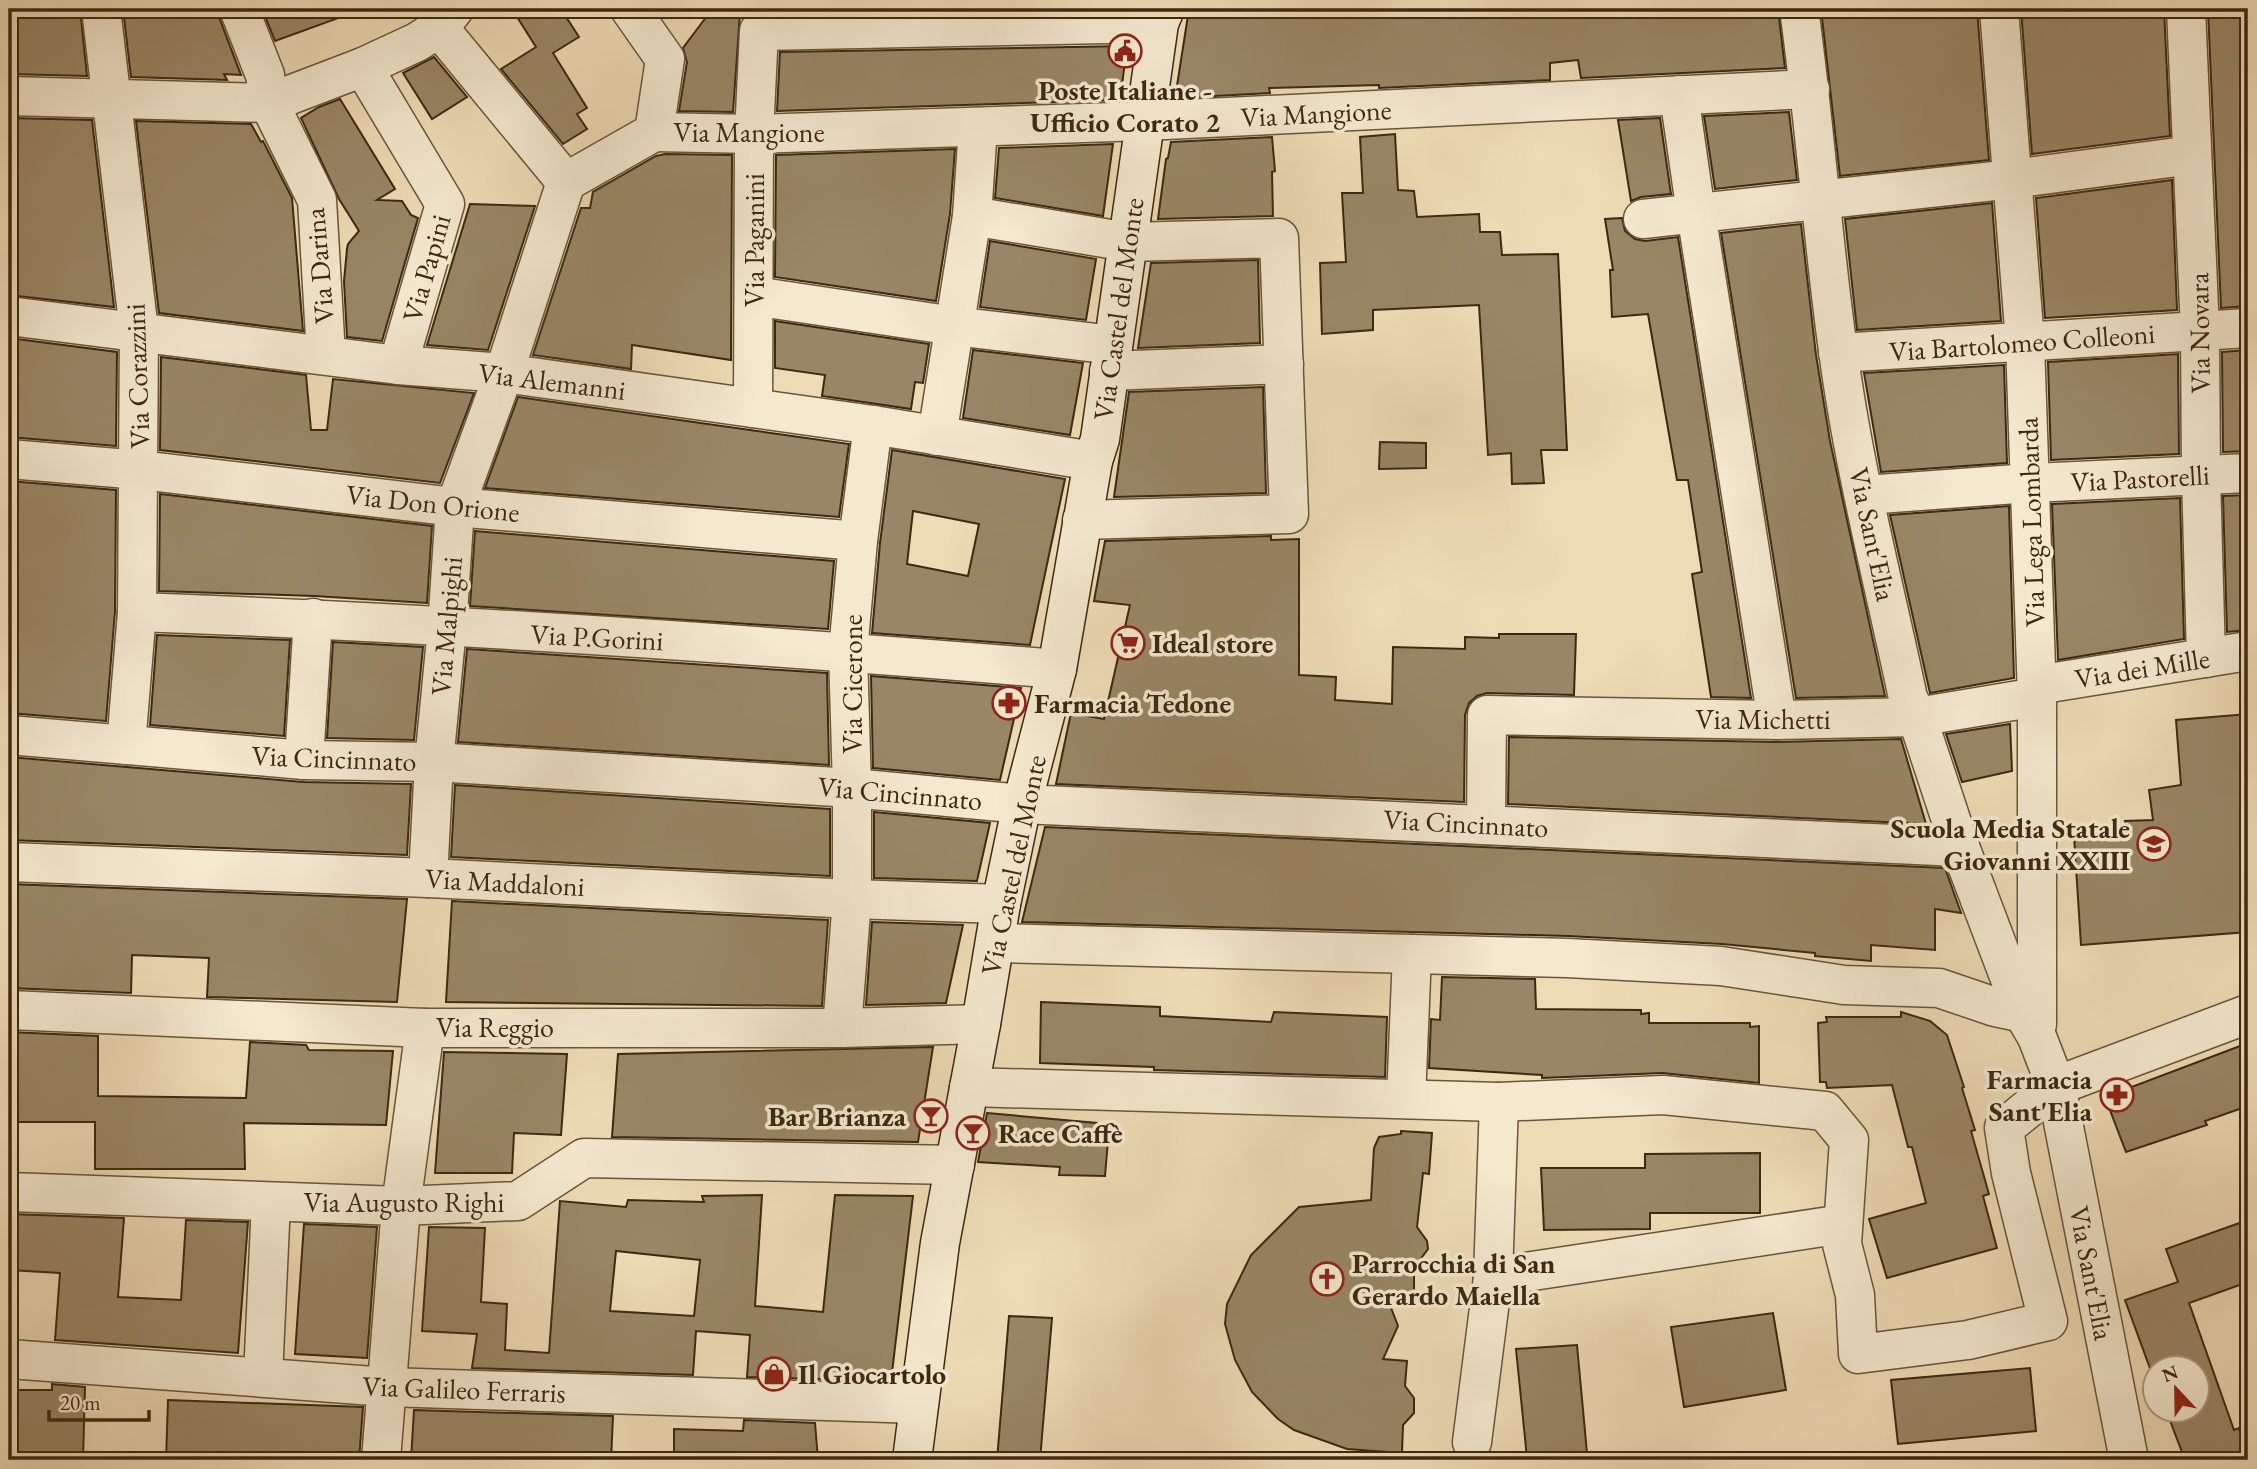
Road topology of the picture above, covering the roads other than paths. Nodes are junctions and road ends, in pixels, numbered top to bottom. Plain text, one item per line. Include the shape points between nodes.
1 (101, 9) edge
2 (239, 9) edge
3 (631, 9) edge
4 (1799, 9) edge
5 (1999, 9) edge
6 (2186, 9) edge
7 (1161, 13) edge
8 (446, 18) edge
9 (883, 19) edge
10 (363, 67) junction
11 (1810, 89) junction
12 (1679, 95) junction
13 (9, 96) edge
14 (113, 99) junction
15 (269, 103) junction
16 (1145, 121) junction
17 (978, 127) junction
18 (654, 132) junction
19 (754, 134) junction
20 (2192, 155) junction
21 (2013, 179) junction
22 (566, 182) junction
23 (1819, 200) junction
24 (1696, 214) junction
25 (972, 216) junction
26 (1643, 219) dead end
27 (1128, 242) junction
28 (754, 296) junction
29 (9, 316) edge
30 (954, 326) junction
31 (2248, 328) edge
32 (139, 331) junction
33 (2200, 331) junction
34 (2025, 342) junction
35 (1838, 353) junction
36 (326, 355) junction
37 (1111, 358) junction
38 (1283, 364) junction
39 (398, 365) junction
40 (504, 373) junction
41 (753, 408) junction
42 (873, 425) junction
43 (937, 436) junction
44 (9, 459) edge
45 (1093, 461) junction
46 (140, 470) junction
47 (2248, 473) edge
48 (2201, 475) junction
49 (2030, 483) junction
50 (1865, 495) junction
51 (455, 507) junction
52 (1082, 520) junction
53 (858, 541) junction
54 (137, 612) junction
55 (313, 618) junction
56 (447, 628) junction
57 (2248, 651) edge
58 (848, 652) junction
59 (2206, 658) junction
60 (1057, 669) junction
61 (2037, 691) junction
62 (1917, 717) junction
63 (1777, 720) junction
64 (9, 735) edge
65 (126, 745) junction
66 (304, 760) junction
67 (434, 762) junction
68 (852, 788) junction
69 (1022, 804) junction
70 (1486, 824) junction
71 (1960, 847) junction
72 (9, 862) edge
73 (428, 878) junction
74 (852, 899) junction
75 (1001, 904) junction
76 (995, 943) junction
77 (1412, 954) junction
78 (9, 1010) edge
79 (2248, 1014) edge
80 (981, 1024) junction
81 (2030, 1025) junction
82 (425, 1028) junction
83 (842, 1028) junction
84 (2056, 1086) junction
85 (969, 1087) junction
86 (1406, 1099) junction
87 (1499, 1102) junction
88 (955, 1165) junction
89 (9, 1192) edge
90 (271, 1202) junction
91 (401, 1206) junction
92 (1843, 1224) junction
93 (1493, 1277) junction
94 (9, 1359) edge
95 (263, 1377) junction
96 (387, 1387) junction
97 (919, 1404) junction
98 (1472, 1442) dead end
99 (381, 1460) edge
100 (912, 1460) edge
101 (2129, 1460) edge

1 - 14 street, Via Corazzini
2 - 15 street, Via Darina via 265,75
3 - 18 street via 665,59
4 - 11 street, Via Sant'Elia
5 - 21 street, Via Lega Lombarda
6 - 20 street, Via Novara
7 - 9 street
7 - 16 street, Via Castel del Monte
8 - 10 street via 417,42
8 - 22 street
9 - 19 street, Via Paganini via 759,30
10 - 15 street
10 - 39 street, Via Papini via 445,204
11 - 12 street, Via Mangione
11 - 23 street, Via Sant'Elia
12 - 16 street, Via Mangione
12 - 24 street
13 - 14 street
14 - 15 street
14 - 32 street, Via Corazzini
15 - 36 street, Via Darina via 317,200
16 - 17 street, Via Mangione
16 - 27 street, Via Castel del Monte
17 - 19 street, Via Mangione
17 - 25 street
18 - 19 street, Via Mangione
18 - 22 street
19 - 28 street, Via Paganini
20 - 21 street
20 - 33 street, Via Novara
21 - 23 street
21 - 34 street, Via Lega Lombarda
22 - 40 street, Via Malpighi
23 - 24 street
23 - 35 street, Via Sant'Elia
24 - 26 street
24 - 63 street
25 - 27 street
25 - 30 street
27 - 37 street, Via Castel del Monte
27 - 38 street via 1279,238
28 - 30 street
28 - 41 street, Via Paganini
29 - 32 street, Via Alemanni
30 - 37 street
30 - 43 street
31 - 33 street, Via Bartolomeo Colleoni
32 - 36 street, Via Alemanni
32 - 46 street, Via Corazzini
33 - 34 street, Via Bartolomeo Colleoni
33 - 48 street, Via Novara
34 - 35 street, Via Bartolomeo Colleoni
34 - 49 street, Via Lega Lombarda
35 - 50 street, Via Sant'Elia
36 - 39 street, Via Alemanni
37 - 38 street
37 - 45 street, Via Castel del Monte
38 - 52 street via 1289,514
39 - 40 street, Via Alemanni
40 - 41 street, Via Alemanni
40 - 51 street, Via Malpighi
41 - 42 street, Via Alemanni
42 - 43 street, Via Alemanni
42 - 53 street, Via Cicerone
43 - 45 street, Via Alemanni
44 - 46 street, Via Don Orione
45 - 52 street, Via Castel del Monte
46 - 51 street, Via Don Orione
46 - 54 street, Via Corazzini
47 - 48 street, Via Pastorelli
48 - 49 street, Via Pastorelli
48 - 59 street, Via Novara
49 - 50 street, Via Pastorelli
49 - 61 street, Via Lega Lombarda
50 - 62 street, Via Sant'Elia via 1908,698
51 - 53 street, Via Don Orione
51 - 56 street, Via Malpighi
52 - 60 street, Via Castel del Monte
53 - 58 street, Via Cicerone
54 - 55 street, Via P.Gorini
54 - 65 street, Via Corazzini
55 - 56 street, Via P.Gorini
55 - 66 street
56 - 58 street, Via P.Gorini
56 - 67 street, Via Malpighi
57 - 59 street, Via dei Mille
58 - 60 street, Via P.Gorini
58 - 68 street, Via Cicerone
59 - 61 street, Via dei Mille
60 - 69 street, Via Castel del Monte
61 - 62 street, Via Michetti
61 - 81 street, Via Lega Lombarda
62 - 63 street, Via Michetti
62 - 71 street, Via Sant'Elia
63 - 70 street, Via Michetti via 1487,715
64 - 65 street, Via Cincinnato
65 - 66 street, Via Cincinnato
66 - 67 street, Via Cincinnato
67 - 68 street, Via Cincinnato
67 - 73 street, Via Malpighi
68 - 69 street, Via Cincinnato
68 - 74 street, Via Cicerone
69 - 70 street, Via Cincinnato
69 - 75 street, Via Castel del Monte
70 - 71 street, Via Cincinnato
71 - 81 street, Via Sant'Elia
72 - 73 street, Via Maddaloni
73 - 74 street, Via Maddaloni
74 - 75 street, Via Maddaloni
74 - 83 street, Via Cicerone
75 - 76 street, Via Castel del Monte
76 - 77 street
76 - 80 street, Via Castel del Monte
77 - 81 street via 1721,966 1844,985 1938,988 1995,1007
77 - 86 street
78 - 82 street, Via Reggio
79 - 84 street
80 - 83 street, Via Reggio
80 - 85 street, Via Castel del Monte
81 - 84 street, Via Sant'Elia
82 - 83 street, Via Reggio
82 - 91 street
84 - 92 street via 2004,1128 2048,1321 1968,1340 1858,1354 1855,1295 1842,1244
84 - 101 street, Via Sant'Elia
85 - 86 street
85 - 88 street, Via Castel del Monte
86 - 87 street
87 - 92 street via 1663,1095 1825,1111 1849,1140
87 - 93 street
88 - 91 street, Via Augusto Righi via 584,1158 518,1201
88 - 97 street, Via Castel del Monte
89 - 90 street, Via Augusto Righi
90 - 91 street, Via Augusto Righi
90 - 95 street
91 - 96 street
92 - 93 street
93 - 98 street
94 - 95 street, Via Galileo Ferraris
95 - 96 street, Via Galileo Ferraris
96 - 97 street, Via Galileo Ferraris
96 - 99 street
97 - 100 street, Via Castel del Monte

